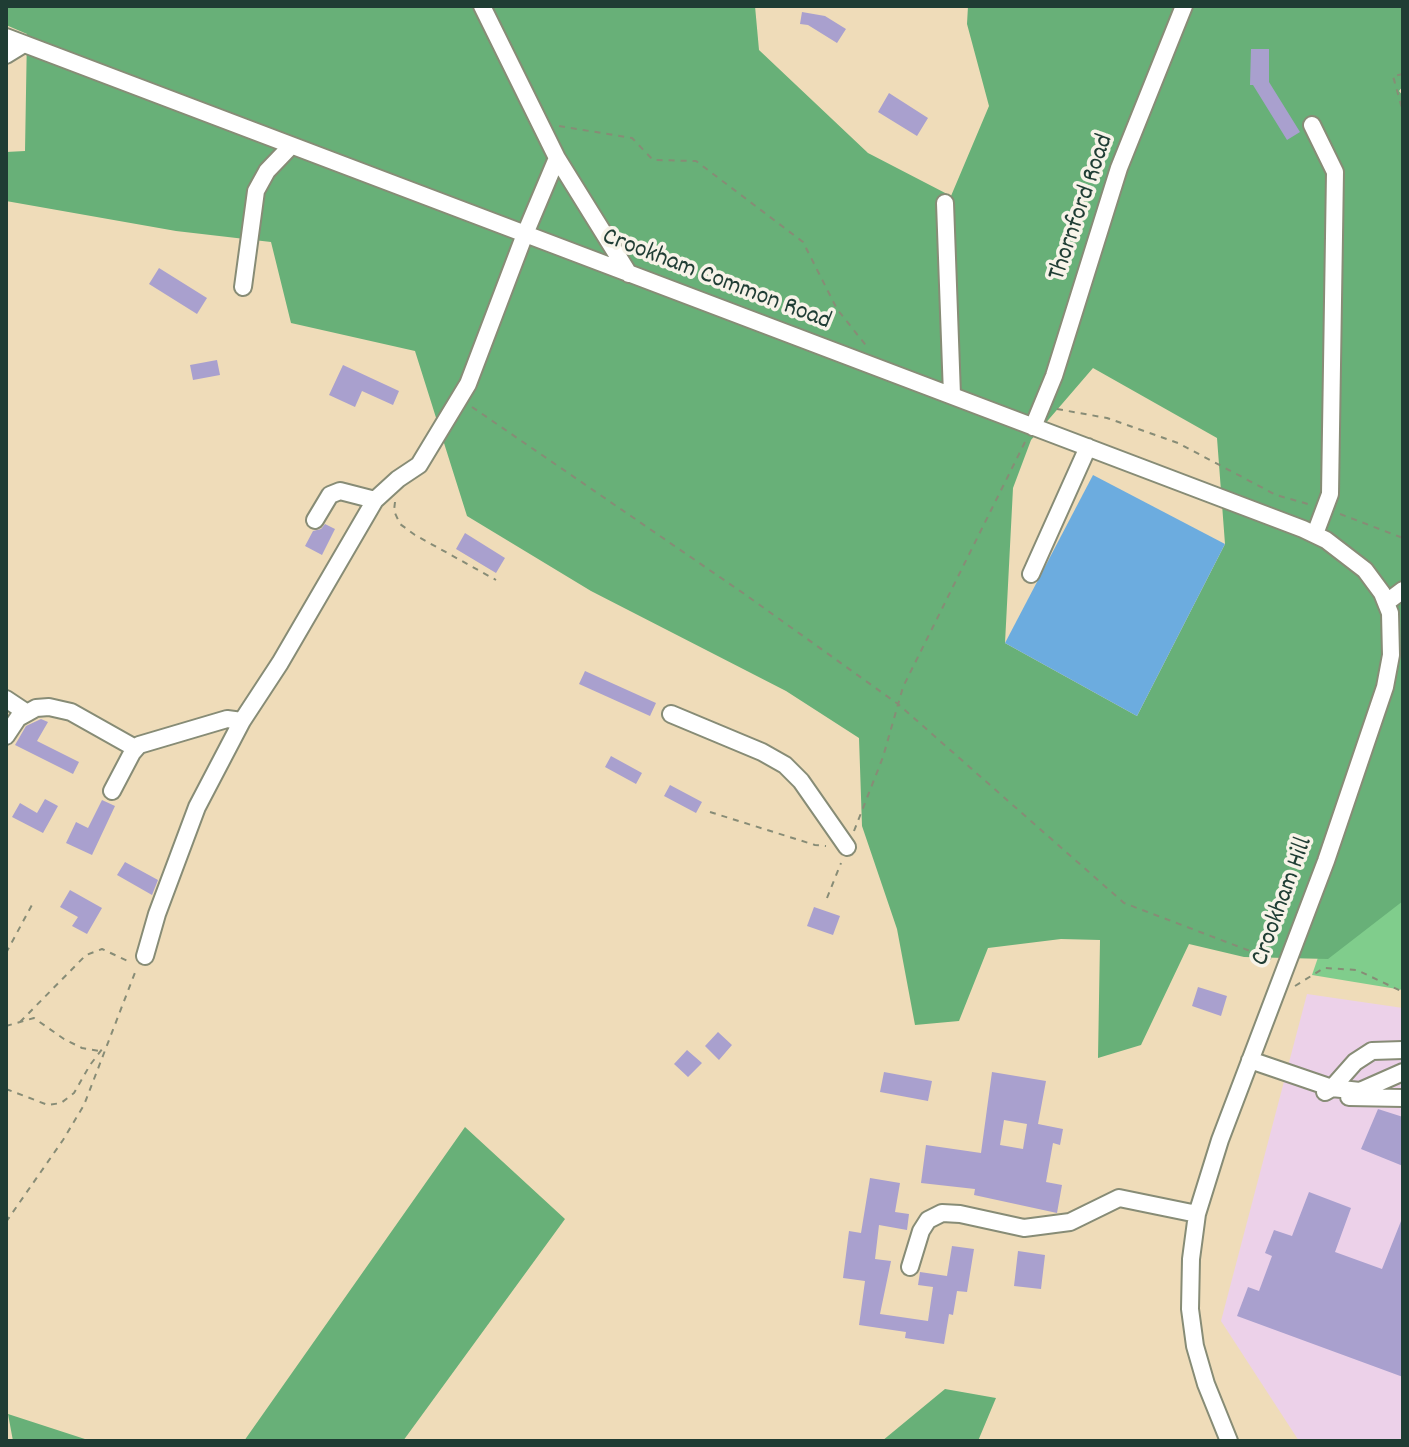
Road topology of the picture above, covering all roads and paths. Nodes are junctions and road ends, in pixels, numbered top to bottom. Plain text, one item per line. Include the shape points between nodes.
1 (482, 6) edge
2 (1184, 6) edge
3 (6, 37) edge
4 (24, 44) junction
5 (6, 55) edge
6 (1403, 74) edge
7 (1403, 112) edge
8 (540, 123) junction
9 (1312, 125) dead end
10 (291, 146) junction
11 (557, 158) junction
12 (1403, 164) edge
13 (1403, 188) edge
14 (945, 203) dead end
15 (525, 234) junction
16 (629, 274) junction
17 (243, 287) dead end
18 (886, 371) junction
19 (952, 395) junction
20 (460, 398) junction
21 (1041, 406) junction
22 (1033, 427) junction
23 (1088, 447) junction
24 (398, 479) junction
25 (375, 500) junction
26 (1325, 508) junction
27 (315, 520) dead end
28 (1315, 534) junction
29 (1403, 538) edge
30 (1031, 574) dead end
31 (496, 580) dead end
32 (1403, 590) edge
33 (1387, 602) junction
34 (6, 699) edge
35 (898, 704) junction
36 (27, 713) junction
37 (671, 714) dead end
38 (242, 721) junction
39 (6, 736) edge
40 (135, 748) junction
41 (112, 791) dead end
42 (710, 812) dead end
43 (847, 847) junction
44 (827, 898) dead end
45 (33, 903) dead end
46 (6, 953) edge
47 (145, 956) dead end
48 (1287, 964) junction
49 (1403, 992) edge
50 (1274, 999) junction
51 (20, 1022) junction
52 (7, 1027) edge
53 (107, 1044) junction
54 (1403, 1050) edge
55 (101, 1052) junction
56 (1249, 1063) junction
57 (1403, 1072) edge
58 (6, 1089) edge
59 (1328, 1090) junction
60 (1403, 1098) edge
61 (1197, 1214) junction
62 (6, 1222) edge
63 (910, 1267) dead end
64 (1229, 1441) edge

1 - 8 street
2 - 21 street, Thornford Road via 1119,168
3 - 4 street, Crookham Common Road
4 - 5 street
4 - 10 street, Crookham Common Road
6 - 7 path via 1393,76
8 - 11 street
8 - 18 path via 632,138 653,160 696,161 803,242 837,309
9 - 26 street via 1335,172 1330,494
10 - 15 street, Crookham Common Road
10 - 17 street via 256,191
11 - 15 street
11 - 16 street
12 - 13 path
14 - 19 street
15 - 16 street, Crookham Common Road
15 - 20 street
16 - 18 street, Crookham Common Road
18 - 19 street, Crookham Common Road
19 - 22 street, Crookham Common Road
20 - 24 street via 419,465
20 - 35 path
21 - 22 street, Thornford Road
21 - 26 path via 1107,418 1164,438 1276,495
22 - 23 street, Crookham Common Road
22 - 35 path
23 - 28 street, Crookham Common Road
23 - 30 street
24 - 25 street
24 - 31 path via 394,511 400,524
25 - 27 street via 340,491 330,495
25 - 38 street
26 - 28 street
26 - 29 path
28 - 33 street, Crookham Common Road via 1365,570
32 - 33 street
33 - 48 street, Crookham Hill via 1392,625 1385,687
34 - 36 street
35 - 43 path
35 - 48 path via 1124,903
36 - 39 street
36 - 40 street via 63,708
37 - 43 street via 785,765
38 - 40 street via 227,719
38 - 47 street via 197,807
40 - 41 street
42 - 43 path via 815,845
43 - 44 path
45 - 46 path
48 - 50 street, Crookham Hill
49 - 50 path via 1357,970 1324,968
50 - 56 street, Crookham Hill
51 - 52 path
51 - 53 path via 86,955 102,949 138,965
51 - 55 path via 34,1018 64,1039
53 - 55 path
53 - 62 path via 84,1105
54 - 59 street via 1372,1051
55 - 58 path via 74,1093 61,1103 48,1105
56 - 59 street
56 - 61 street, Crookham Hill
57 - 59 street via 1360,1091
59 - 60 street via 1358,1098
61 - 63 street via 1119,1198 1054,1225 1024,1228 942,1213 921,1231
61 - 64 street, Crookham Hill via 1190,1309 1195,1346

